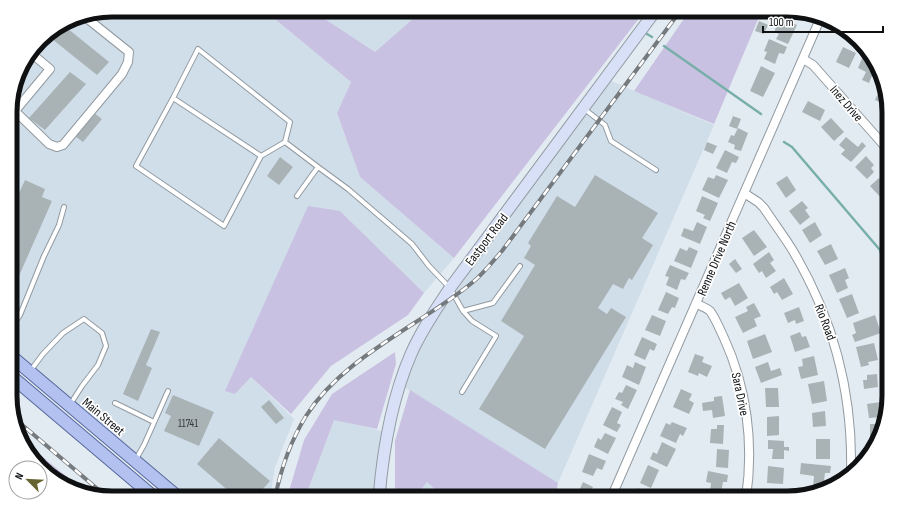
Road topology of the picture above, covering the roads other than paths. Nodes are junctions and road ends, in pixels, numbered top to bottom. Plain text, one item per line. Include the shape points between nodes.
1 (651, 17) edge
2 (89, 20) edge
3 (819, 22) edge
4 (35, 56) edge
5 (803, 58) junction
6 (173, 98) junction
7 (18, 104) edge
8 (583, 108) junction
9 (17, 113) edge
10 (285, 142) junction
11 (882, 143) edge
12 (261, 156) junction
13 (318, 167) junction
14 (656, 170) dead end
15 (744, 194) junction
16 (297, 196) dead end
17 (64, 207) dead end
18 (520, 266) dead end
19 (450, 288) junction
20 (696, 304) junction
21 (463, 311) junction
22 (17, 319) edge
23 (17, 361) edge
24 (30, 372) junction
25 (17, 379) edge
26 (17, 382) edge
27 (168, 391) dead end
28 (462, 392) dead end
29 (115, 403) dead end
30 (70, 406) junction
31 (154, 422) junction
32 (135, 461) junction
33 (851, 466) edge
34 (147, 491) edge
35 (171, 491) edge
36 (380, 491) edge
37 (614, 491) edge
38 (747, 491) edge

1 - 8 street, Eastport Road
2 - 9 street via 129,52 128,62 122,74 63,145 57,147 49,144
3 - 5 street, Renne Drive North
4 - 7 street via 50,69
5 - 11 street, Inez Drive via 813,65
5 - 15 street, Renne Drive North
6 - 10 lane via 198,50 290,122
6 - 12 lane
6 - 12 lane via 136,166 224,226
8 - 14 lane via 605,125 611,141
8 - 19 street, Eastport Road
10 - 12 lane
10 - 13 lane
13 - 16 lane
13 - 19 lane via 412,244
15 - 20 street, Renne Drive North
15 - 33 street, Rio Road via 764,208 814,289 833,338 846,390 851,432
17 - 22 lane via 60,225
18 - 21 lane via 493,303
19 - 21 lane
19 - 36 street, Eastport Road via 420,336 403,375 390,420
20 - 37 street, Renne Drive North
20 - 38 street, Sara Drive via 709,310 717,323 737,372 747,420 749,471
21 - 28 lane via 472,321 496,336
23 - 24 main road, Main Street
24 - 25 street
24 - 30 main road, Main Street
24 - 30 lane via 63,332 84,319 102,333 106,346 98,365
26 - 34 main road
27 - 31 lane
29 - 31 lane
30 - 32 main road, Main Street
31 - 32 lane
32 - 35 main road, Main Street

